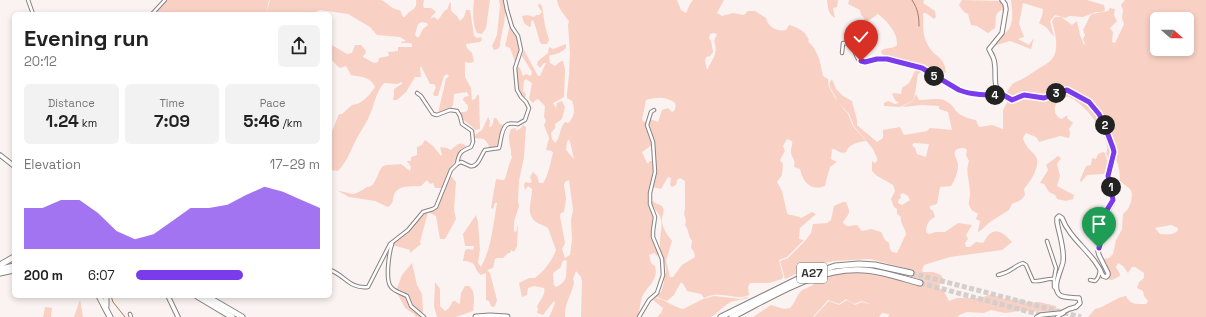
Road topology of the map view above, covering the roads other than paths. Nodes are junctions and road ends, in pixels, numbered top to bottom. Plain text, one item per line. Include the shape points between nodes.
1 (28, 0) edge
2 (165, 0) edge
3 (505, 0) edge
4 (1002, 0) edge
5 (32, 12) edge
6 (154, 12) edge
7 (842, 52) dead end
8 (417, 93) dead end
9 (1000, 93) junction
10 (654, 110) dead end
11 (0, 155) edge
12 (12, 164) edge
13 (457, 164) junction
14 (1047, 241) dead end
15 (392, 244) junction
16 (12, 258) edge
17 (0, 265) edge
18 (12, 266) edge
19 (0, 269) edge
20 (1100, 269) junction
21 (12, 271) edge
22 (332, 271) edge
23 (911, 273) tunnel mouth
24 (0, 274) edge
25 (998, 275) dead end
26 (1054, 279) junction
27 (1090, 280) dead end
28 (920, 283) tunnel mouth
29 (1057, 290) junction
30 (98, 298) edge
31 (101, 298) edge
32 (106, 298) edge
33 (169, 298) edge
34 (200, 298) edge
35 (209, 298) edge
36 (106, 309) junction
37 (1064, 311) junction
38 (110, 317) edge
39 (178, 317) edge
40 (232, 317) edge
41 (242, 317) edge
42 (424, 317) edge
43 (476, 317) edge
44 (508, 317) edge
45 (639, 317) edge
46 (720, 317) edge
47 (732, 317) edge
48 (1037, 317) edge
49 (1057, 317) edge

1 - 5 street
2 - 6 street
3 - 13 street via 521,50 515,68 518,90 520,97 528,104 529,111 521,123 507,124 498,149 485,150 473,166 461,162
4 - 9 street via 1006,9 1002,33 989,48 994,60 995,82
7 - 9 street via 843,43 849,44 862,62 887,59 922,68 964,92 993,95
8 - 13 street via 433,114 457,111 462,124 472,131 472,147 462,151
9 - 20 street via 1012,100 1024,95 1044,98 1068,91 1089,102 1099,114 1114,150 1108,176 1113,200 1102,218 1102,237 1098,250 1107,276 1103,276
10 - 45 street via 651,111 647,125 653,142 655,172 650,204 655,217 653,237 662,259 663,275 657,293 649,300
11 - 12 street
13 - 15 street via 451,170 436,207 423,212
14 - 26 street via 1056,268
15 - 22 street via 368,287 349,283
15 - 42 street via 388,283 394,290 407,296 411,306
16 - 17 highway
18 - 19 highway
20 - 27 street via 1097,280
20 - 29 street via 1059,216 1057,222 1063,257
21 - 24 highway
23 - 46 highway, A27 via 875,265 835,266 800,278
25 - 26 street via 1008,273 1023,263 1033,281
26 - 29 street via 1054,287
28 - 47 highway, A27 via 873,271 845,270 804,282
29 - 37 street via 1060,295 1077,297 1080,300 1078,306
30 - 36 highway
31 - 36 highway
32 - 36 highway
33 - 39 street
34 - 40 highway
35 - 41 highway
36 - 38 highway
37 - 48 street
37 - 49 street
43 - 44 highway

